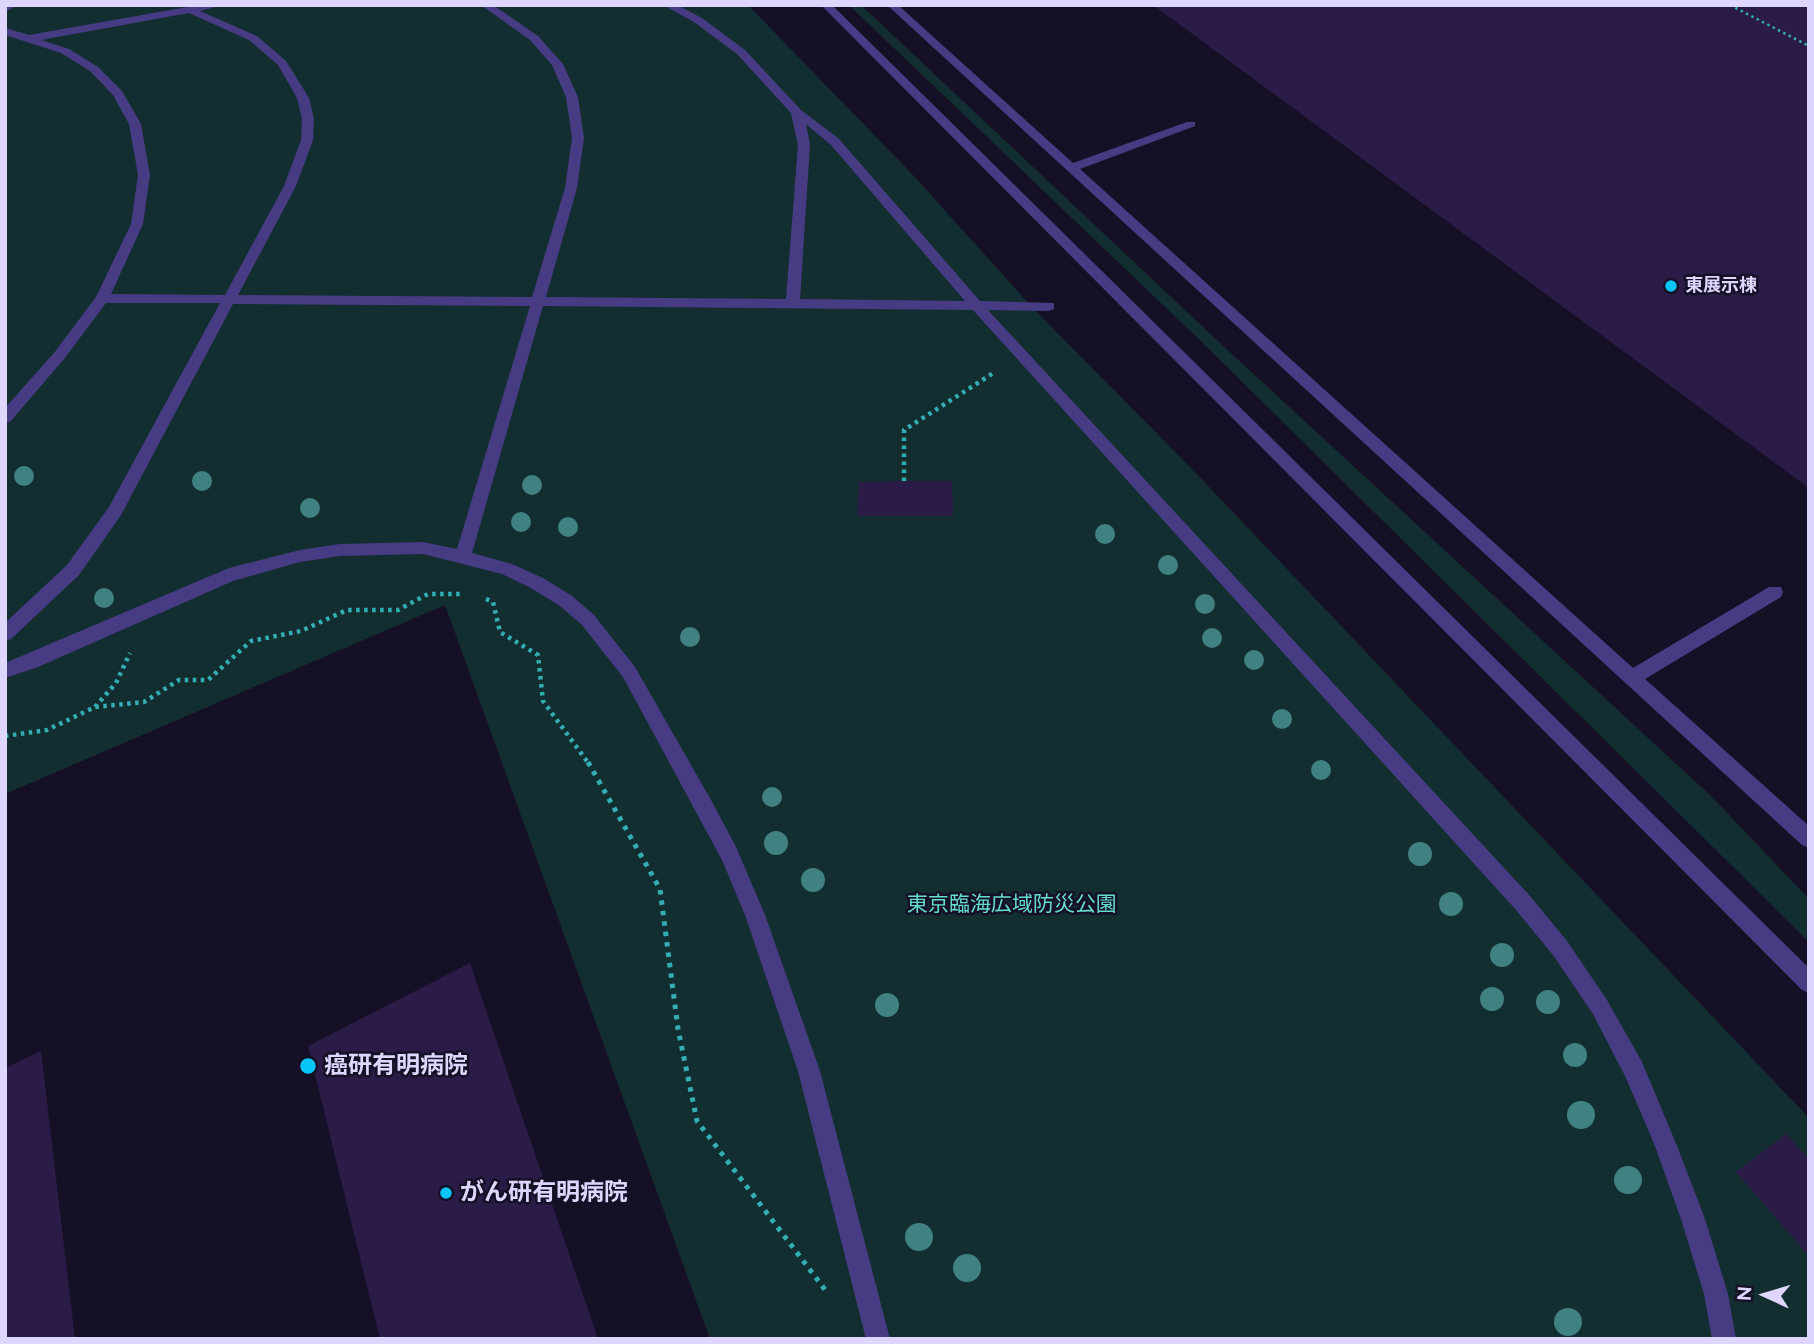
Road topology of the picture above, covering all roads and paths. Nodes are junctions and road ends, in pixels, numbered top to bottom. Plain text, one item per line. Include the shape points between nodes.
1 (13, 5) edge
2 (218, 5) edge
3 (486, 5) edge
4 (668, 5) edge
5 (826, 5) edge
6 (892, 5) edge
7 (1730, 5) edge
8 (5, 9) edge
9 (193, 12) junction
10 (5, 31) edge
11 (29, 38) junction
12 (1809, 46) edge
13 (797, 112) junction
14 (1191, 124) dead end
15 (1073, 167) junction
16 (102, 298) junction
17 (229, 299) junction
18 (536, 301) junction
19 (793, 303) junction
20 (976, 305) junction
21 (1049, 306) dead end
22 (1022, 355) junction
23 (5, 418) edge
24 (904, 481) dead end
25 (463, 557) junction
26 (512, 572) junction
27 (1775, 592) dead end
28 (467, 594) dead end
29 (122, 622) junction
30 (5, 634) edge
31 (5, 671) edge
32 (1632, 678) junction
33 (94, 707) junction
34 (5, 736) edge
35 (1809, 839) edge
36 (1809, 983) edge
37 (869, 1306) junction
38 (878, 1339) edge
39 (1724, 1339) edge

1 - 8 street
2 - 9 street
3 - 18 street via 534,38 557,64 577,117 577,162
4 - 13 street via 698,20 741,52
5 - 36 street
6 - 15 street
7 - 12 path
9 - 11 street
9 - 17 street via 268,49 295,80 308,119 300,163
10 - 11 street
11 - 16 street via 65,51 94,69 118,93 135,124 143,195 137,224
13 - 19 street via 804,145
13 - 20 street via 835,142
14 - 15 street
15 - 32 street
16 - 17 street
16 - 23 street
17 - 18 street
17 - 30 street via 97,539 46,597
18 - 19 street
18 - 25 street
19 - 20 street
20 - 21 street
20 - 22 street
22 - 24 path via 904,430
22 - 39 street via 1560,948 1600,1007 1634,1070 1666,1146 1716,1294
25 - 26 street
25 - 29 street via 423,548 386,547 300,556 229,575
26 - 37 street via 566,601 606,641 629,672 729,855 755,915 809,1071
26 - 37 path via 480,596 493,603 500,632 538,655 543,701 587,760 660,889 678,1029 697,1121 827,1293
27 - 32 street
28 - 33 path via 428,594 398,610 347,610 301,631 251,641 208,680 179,680 144,702
29 - 31 street
29 - 33 path via 131,656 116,683
32 - 35 street
33 - 34 path via 47,730
37 - 38 street

